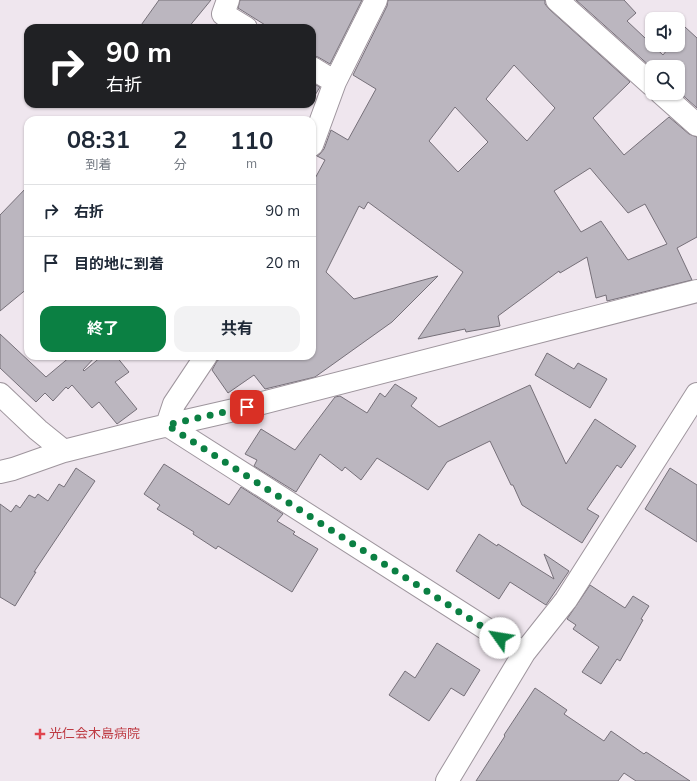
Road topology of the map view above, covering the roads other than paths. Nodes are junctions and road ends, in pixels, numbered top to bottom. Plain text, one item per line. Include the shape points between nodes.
1 (228, 0) edge
2 (376, 0) edge
3 (557, 0) edge
4 (239, 24) edge
5 (316, 70) edge
6 (645, 79) edge
7 (335, 82) junction
8 (669, 100) edge
9 (697, 124) edge
10 (316, 134) edge
11 (697, 291) edge
12 (203, 360) edge
13 (0, 394) edge
14 (697, 394) edge
15 (167, 425) junction
16 (64, 452) junction
17 (0, 472) edge
18 (524, 653) junction
19 (447, 781) edge

1 - 4 street via 223,14
2 - 7 street
3 - 6 street
5 - 7 street
7 - 10 street
8 - 9 street
11 - 15 street via 247,407
12 - 15 street via 174,404
13 - 16 street
14 - 18 street via 566,600
15 - 16 street
15 - 18 street
16 - 17 street
18 - 19 street

